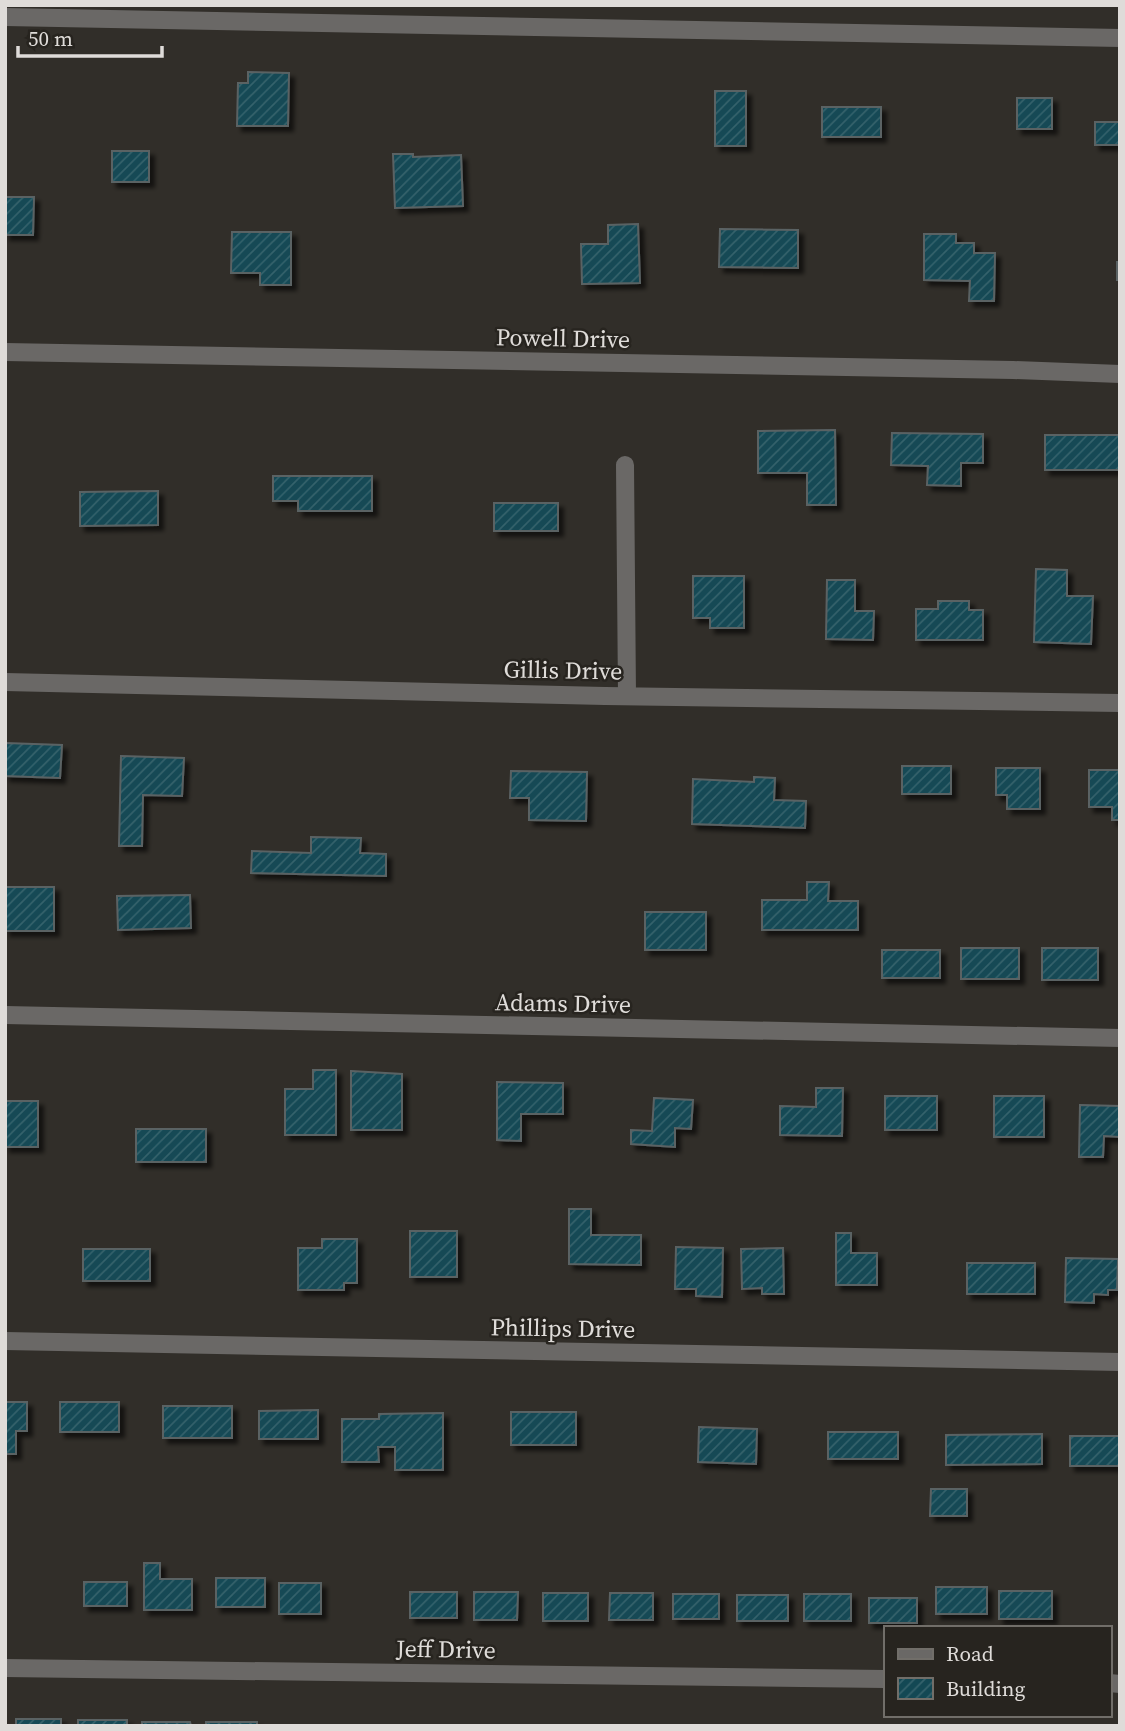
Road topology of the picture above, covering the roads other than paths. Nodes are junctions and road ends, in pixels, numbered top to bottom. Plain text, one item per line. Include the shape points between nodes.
1 (5, 17) edge
2 (1120, 37) edge
3 (5, 352) edge
4 (1120, 374) edge
5 (625, 465) dead end
6 (5, 682) edge
7 (627, 696) junction
8 (1120, 703) edge
9 (5, 1015) edge
10 (1120, 1038) edge
11 (5, 1341) edge
12 (1120, 1362) edge
13 (5, 1668) edge
14 (884, 1679) edge

1 - 2 street
3 - 4 street, Powell Drive
5 - 7 street
6 - 7 street, Gillis Drive
7 - 8 street, Gillis Drive
9 - 10 street, Adams Drive
11 - 12 street, Phillips Drive
13 - 14 street, Jeff Drive

